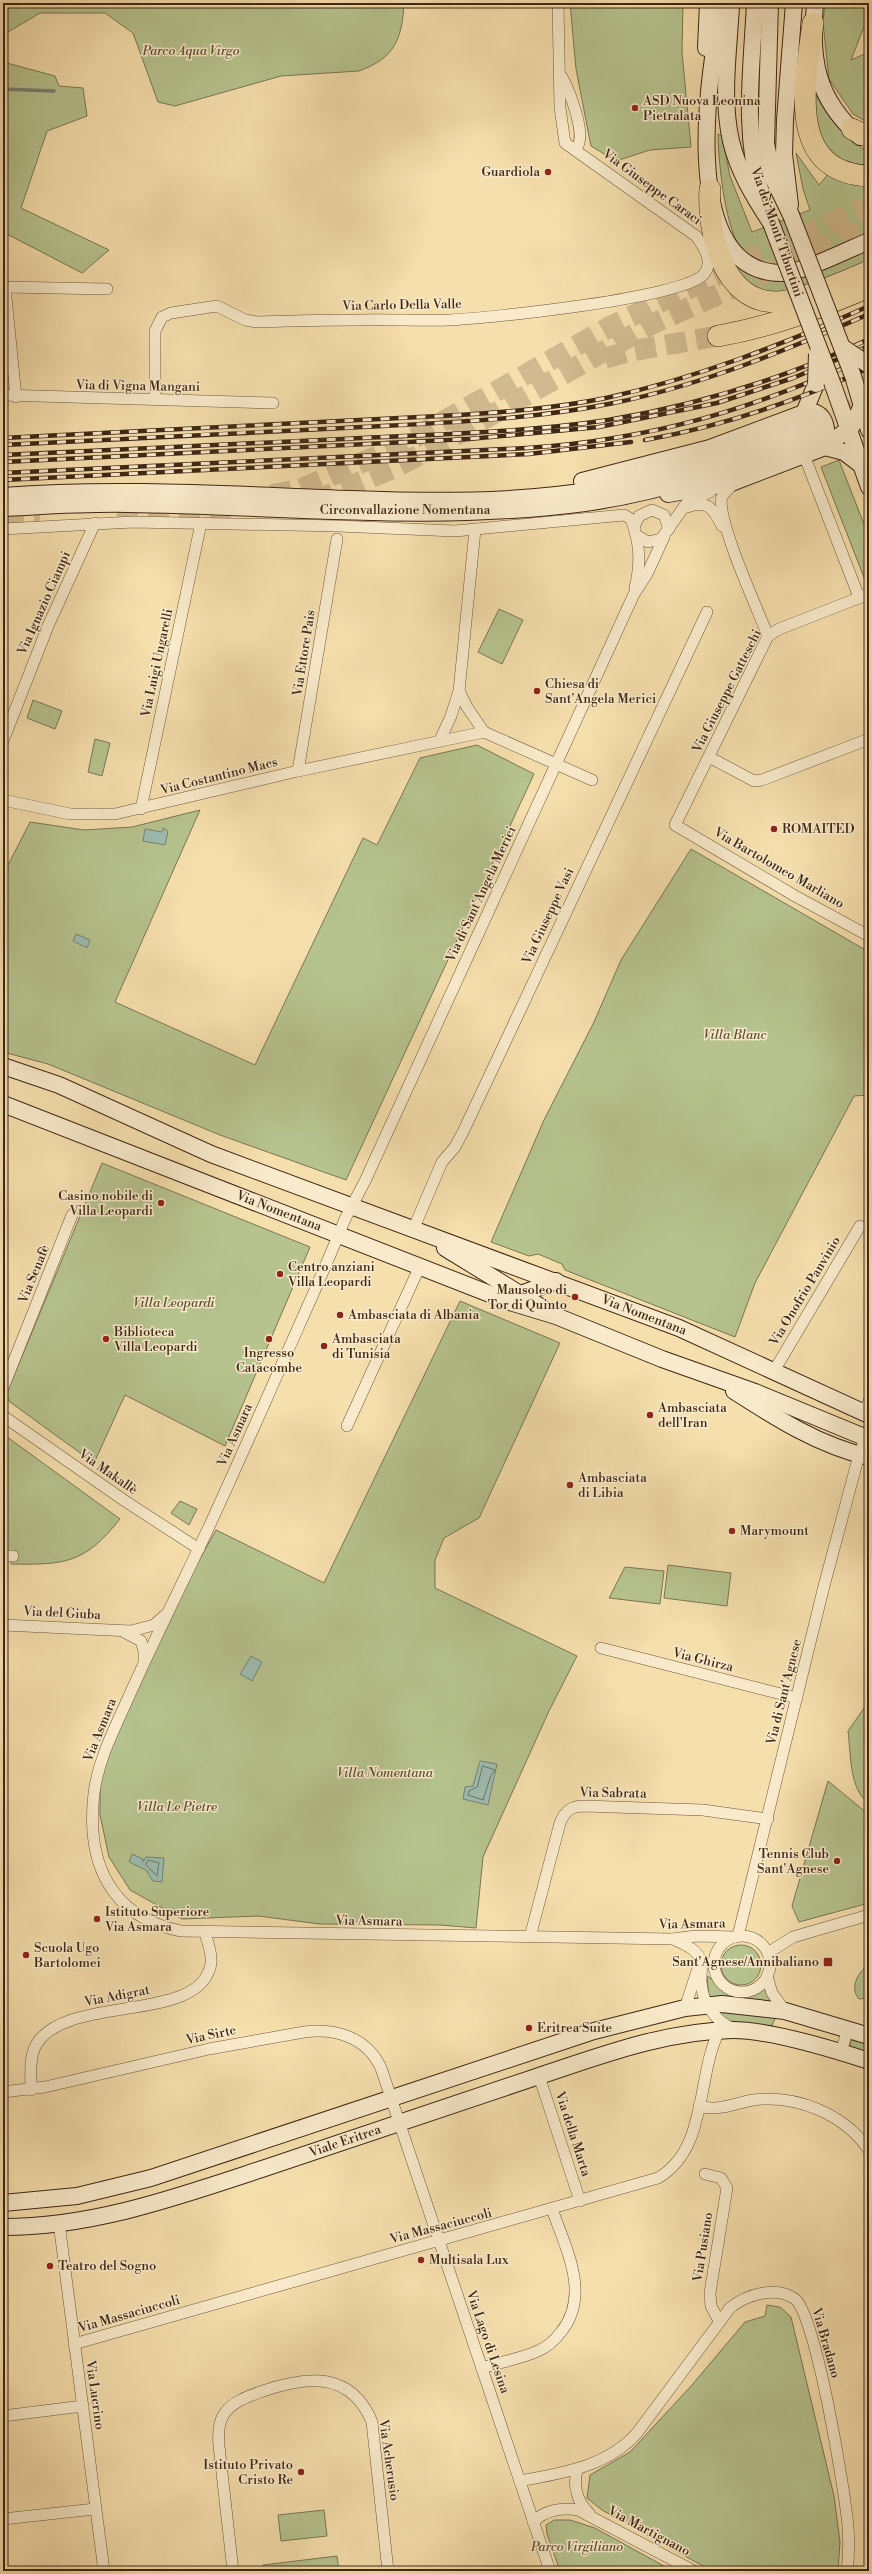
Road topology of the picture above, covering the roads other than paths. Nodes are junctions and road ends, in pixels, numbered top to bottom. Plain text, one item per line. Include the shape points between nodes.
1 (558, 3) edge
2 (708, 3) edge
3 (723, 3) edge
4 (731, 3) edge
5 (755, 3) edge
6 (770, 3) edge
7 (794, 3) edge
8 (814, 13) edge
9 (561, 73) junction
10 (707, 99) junction
11 (860, 133) edge
12 (869, 144) edge
13 (576, 148) junction
14 (869, 176) edge
15 (710, 189) junction
16 (791, 215) junction
17 (771, 223) junction
18 (869, 241) edge
19 (706, 254) joint
20 (869, 271) edge
21 (869, 287) edge
22 (108, 289) dead end
23 (718, 336) tunnel mouth
24 (816, 344) junction
25 (842, 347) junction
26 (869, 365) edge
27 (3, 395) edge
28 (16, 397) junction
29 (866, 397) edge
30 (155, 400) junction
31 (273, 403) dead end
32 (869, 428) edge
33 (816, 429) junction
34 (849, 429) junction
35 (804, 456) junction
36 (861, 465) junction
37 (731, 483) junction
38 (869, 487) edge
39 (3, 496) edge
40 (586, 503) junction
41 (3, 508) edge
42 (682, 509) junction
43 (95, 523) junction
44 (201, 523) junction
45 (3, 529) edge
46 (475, 530) junction
47 (635, 531) junction
48 (667, 533) junction
49 (337, 539) dead end
50 (730, 540) junction
51 (634, 594) junction
52 (864, 595) edge
53 (708, 612) dead end
54 (768, 636) junction
55 (458, 691) junction
56 (484, 732) junction
57 (869, 739) edge
58 (440, 740) junction
59 (3, 741) edge
60 (709, 757) junction
61 (556, 764) junction
62 (298, 771) junction
63 (592, 780) dead end
64 (3, 800) edge
65 (141, 809) junction
66 (675, 825) joint
67 (869, 936) edge
68 (3, 1066) edge
69 (3, 1104) edge
70 (352, 1205) junction
71 (72, 1215) dead end
72 (860, 1226) dead end
73 (413, 1230) junction
74 (339, 1234) junction
75 (465, 1247) junction
76 (420, 1266) junction
77 (480, 1269) junction
78 (556, 1281) junction
79 (521, 1294) junction
80 (556, 1316) junction
81 (774, 1371) junction
82 (709, 1376) junction
83 (3, 1388) edge
84 (832, 1397) junction
85 (867, 1410) edge
86 (3, 1416) edge
87 (347, 1426) dead end
88 (846, 1429) junction
89 (868, 1435) edge
90 (838, 1447) junction
91 (864, 1456) edge
92 (199, 1549) junction
93 (167, 1612) junction
94 (3, 1625) edge
95 (120, 1630) junction
96 (601, 1648) dead end
97 (143, 1664) junction
98 (798, 1698) junction
99 (768, 1820) junction
100 (869, 1915) edge
101 (205, 1933) junction
102 (530, 1937) junction
103 (736, 1937) junction
104 (673, 1939) junction
105 (716, 1952) junction
106 (768, 1953) junction
107 (701, 1962) junction
108 (713, 1969) junction
109 (767, 1976) junction
110 (707, 2005) junction
111 (685, 2008) junction
112 (785, 2011) junction
113 (848, 2029) junction
114 (737, 2030) junction
115 (719, 2031) junction
116 (869, 2036) edge
117 (841, 2052) junction
118 (869, 2061) edge
119 (539, 2076) junction
120 (31, 2090) junction
121 (3, 2092) edge
122 (392, 2099) junction
123 (699, 2106) junction
124 (399, 2123) junction
125 (869, 2150) edge
126 (705, 2174) dead end
127 (580, 2201) junction
128 (3, 2203) edge
129 (552, 2210) junction
130 (59, 2223) junction
131 (3, 2227) edge
132 (440, 2240) junction
133 (719, 2321) junction
134 (74, 2344) junction
135 (482, 2368) junction
136 (83, 2406) junction
137 (3, 2416) edge
138 (577, 2470) junction
139 (520, 2481) junction
140 (95, 2509) junction
141 (591, 2515) junction
142 (3, 2519) edge
143 (533, 2522) junction
144 (104, 2571) edge
145 (233, 2571) edge
146 (388, 2571) edge
147 (550, 2571) edge
148 (694, 2571) edge
149 (847, 2571) edge

1 - 9 street, Via Giuseppe Caraci
2 - 10 street via 705,69
3 - 10 street
4 - 17 street via 726,90 731,141 748,186
5 - 17 street, Via dei Monti Tiburtini via 750,136 754,167
6 - 16 street, Via dei Monti Tiburtini via 766,143 773,178
7 - 16 street via 784,154
8 - 11 street via 817,70 823,92 830,105
8 - 14 highway via 804,101 810,136 819,153 834,166 851,174
9 - 13 street, Via Giuseppe Caraci via 573,104 579,130 580,143
9 - 13 street, Via Giuseppe Caraci via 562,129 566,143
10 - 15 street via 706,131
11 - 12 street
13 - 19 street, Via Giuseppe Caraci via 696,236
15 - 18 street via 727,241 743,260 765,270 787,273
15 - 20 highway via 710,212 720,257 736,284 752,296 782,302
16 - 25 street, Via dei Monti Tiburtini, bridge
17 - 24 street, Via dei Monti Tiburtini, bridge
19 - 30 street, Via Carlo Della Valle via 708,264 704,274 692,283 674,289 493,317 450,320 257,322 245,320 217,306 171,313 162,317 156,327
21 - 23 highway via 770,326
22 - 28 street via 5,287
24 - 33 street, bridge
24 - 34 street, Via dei Monti Tiburtini, bridge
25 - 26 street, bridge
25 - 29 street, Via dei Monti Tiburtini, bridge via 853,376
27 - 28 street, Via di Vigna Mangani
28 - 30 street, Via di Vigna Mangani
29 - 32 street, Via dei Monti Tiburtini
29 - 34 street
30 - 31 street, Via di Vigna Mangani
32 - 34 street
33 - 34 street
33 - 35 street
33 - 36 street
33 - 39 street, Circonvallazione Nomentana via 622,485 546,496 477,500 385,500 136,491
33 - 40 street, Circonvallazione Nomentana via 725,469
34 - 36 street, Via dei Monti Tiburtini
35 - 37 street
35 - 52 street
36 - 38 street, Via dei Monti Tiburtini
37 - 40 street via 640,500
37 - 42 street via 692,500
37 - 50 street via 721,499
40 - 41 street, Circonvallazione Nomentana via 526,509 425,513 111,504
42 - 48 street
42 - 50 street via 700,504 709,506
43 - 44 street, Circonvallazione Nomentana
43 - 45 street, Circonvallazione Nomentana
43 - 59 street, Via Ignazio Ciampi via 48,626
44 - 46 street, Circonvallazione Nomentana via 433,531
44 - 65 street, Via Luigi Ungarelli
46 - 47 street, Circonvallazione Nomentana via 622,515 630,517
46 - 55 street
47 - 48 street, Circonvallazione Nomentana via 648,542
47 - 48 street via 639,516 652,510 664,515
47 - 51 street, Via di Sant'Angela Merici via 640,564
48 - 51 street, Via di Sant'Angela Merici
49 - 62 street, Via Ettore Pais
50 - 54 street
51 - 61 street, Via di Sant'Angela Merici
52 - 54 street, Via Giuseppe Gatteschi via 784,626
53 - 73 street, Via Giuseppe Vasi via 463,1132 455,1147 442,1162
54 - 60 street, Via Giuseppe Gatteschi
55 - 56 street
55 - 58 street via 451,716
56 - 58 street, Via Costantino Maes
56 - 61 street
57 - 60 street via 762,780 754,780
58 - 62 street, Via Costantino Maes
60 - 66 street, Via Giuseppe Gatteschi
61 - 63 street
61 - 70 street, Via di Sant'Angela Merici
62 - 65 street, Via Costantino Maes
64 - 65 street, Via Costantino Maes via 80,815 115,814
66 - 67 street, Via Bartolomeo Marliano via 795,896
68 - 70 street, Via Nomentana via 72,1090 211,1154
69 - 74 street, Via Nomentana
70 - 73 street, Via Nomentana
70 - 74 street, Via Asmara
71 - 83 street, Via Senafè
72 - 81 street, Via Onofrio Panvinio
73 - 75 street, Via Nomentana
73 - 77 street, Via Nomentana
74 - 76 street, Via Nomentana
74 - 92 street, Via Asmara
75 - 77 street
75 - 78 street, Via Nomentana
76 - 80 street, Via Nomentana via 513,1303
76 - 87 street
77 - 79 street, Via Nomentana
78 - 79 street
78 - 81 street, Via Nomentana via 710,1341
79 - 80 street, Via Nomentana
80 - 82 street, Via Nomentana
81 - 84 street, Via Nomentana
82 - 88 street, Via Nomentana
82 - 90 street, Via Nomentana via 787,1425
84 - 85 street, Via Nomentana
84 - 88 street
86 - 92 street, Via Makallè
88 - 89 street, Via Nomentana
88 - 90 street
89 - 91 street, Via di Sant'Agnese
90 - 91 street, Via Nomentana
91 - 98 street, Via di Sant'Agnese
92 - 93 street, Via Asmara
93 - 95 street, Via del Giuba via 150,1627
93 - 97 street, Via Asmara
94 - 95 street, Via del Giuba
95 - 97 street, Via del Giuba via 141,1641 144,1651
96 - 98 street, Via Ghirza
97 - 101 street, Via Asmara via 103,1756 97,1776 93,1822 98,1860 111,1889 133,1912 170,1929
98 - 99 street, Via di Sant'Agnese
99 - 102 street, Via Sabrata via 703,1810 584,1806 571,1808 564,1814 560,1823
99 - 103 street, Via di Sant'Agnese
100 - 106 street via 793,1937
101 - 102 street, Via Asmara
101 - 120 street, Via Adigrat via 210,1966 205,1976 191,1991 165,2001 55,2026 36,2046
102 - 104 street, Via Asmara
103 - 104 street, Via Asmara via 696,1936
103 - 105 street via 726,1941
103 - 106 street via 758,1942
104 - 107 street via 689,1946
105 - 107 street
105 - 108 street
106 - 109 street via 770,1966
107 - 108 street
107 - 110 street via 702,1991
107 - 111 street
108 - 109 street via 723,1984 737,1992 751,1990
109 - 112 street via 772,1993
110 - 111 street, Viale Eritrea
110 - 112 street, Viale Eritrea
110 - 114 street via 720,2021
111 - 122 street, Viale Eritrea via 594,2031
112 - 113 street, Viale Eritrea
113 - 116 street, Viale Eritrea
113 - 117 street
114 - 115 street, Viale Eritrea
114 - 117 street, Viale Eritrea
115 - 119 street, Viale Eritrea via 638,2044
115 - 123 street, Via Massaciuccoli
117 - 118 street, Viale Eritrea
119 - 124 street, Viale Eritrea
119 - 127 street, Via della Marta
120 - 121 street, Via Sirte
120 - 122 street, Via Sirte via 209,2049 319,2031 346,2036 369,2050 381,2068
122 - 124 street, Via Sirte
122 - 128 street, Viale Eritrea via 144,2180 77,2196
123 - 125 street via 713,2108 760,2100 805,2104 845,2124
123 - 127 street, Via Massaciuccoli via 688,2145 678,2163 669,2171 652,2180
124 - 130 street, Viale Eritrea via 158,2203 119,2213
124 - 132 street, Via Lago di Lesina
126 - 133 street, Via Pusiano via 723,2179 726,2191 710,2293 711,2306
127 - 129 street, Via Massaciuccoli
129 - 132 street, Via Massaciuccoli
129 - 135 street via 575,2279 576,2299 572,2315 556,2338 543,2348
130 - 131 street, Viale Eritrea
130 - 134 street, Via Lucrino
132 - 134 street, Via Massaciuccoli
132 - 135 street, Via Lago di Lesina
133 - 138 street, Via Bradano via 630,2441 610,2456
133 - 149 street, Via Bradano via 735,2305 753,2296 784,2294 795,2299 801,2306 825,2392 842,2481 848,2527
134 - 136 street, Via Lucrino
135 - 139 street, Via Lago di Lesina
136 - 137 street
136 - 140 street, Via Lucrino
138 - 139 street, Via Bradano
138 - 141 street via 575,2480 578,2499
139 - 143 street, Via Lago di Lesina
140 - 142 street
140 - 144 street, Via Lucrino
141 - 143 street via 578,2510 562,2509 549,2512
141 - 148 street, Via Martignano
143 - 147 street, Via Lago di Lesina
145 - 146 street, Via Acherusio via 219,2446 223,2416 232,2405 255,2394 290,2383 318,2380 335,2384 351,2393 363,2405 372,2422

